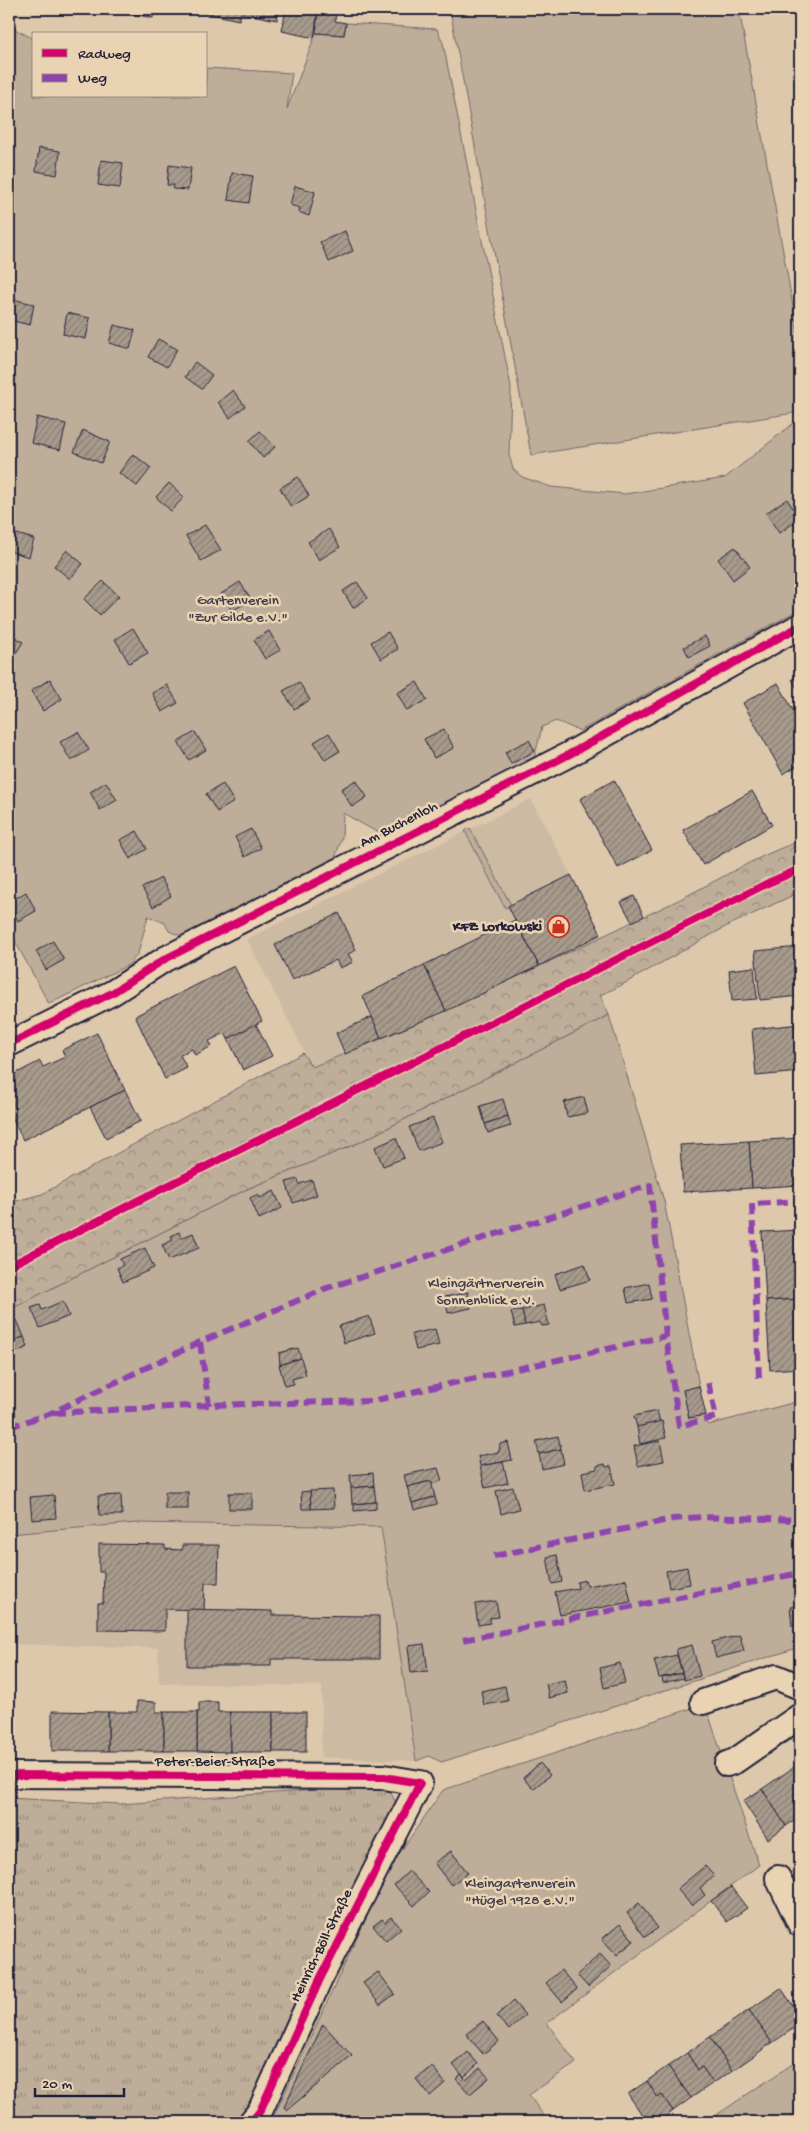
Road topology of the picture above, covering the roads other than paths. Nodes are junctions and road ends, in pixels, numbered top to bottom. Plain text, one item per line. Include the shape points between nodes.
1 (800, 626) edge
2 (9, 1044) edge
3 (800, 1687) edge
4 (702, 1702) dead end
5 (800, 1716) edge
6 (726, 1764) dead end
7 (9, 1775) edge
8 (420, 1783) joint
9 (778, 1878) dead end
10 (800, 1924) edge
11 (251, 2122) edge

1 - 2 street, Am Buchenloh via 568,755 165,959 112,993
3 - 4 street via 776,1677
5 - 6 street
7 - 8 street, Peter-Beier-Straße via 384,1777
8 - 11 street, Heinrich-Böll-Straße via 320,1979 260,2111
9 - 10 street

